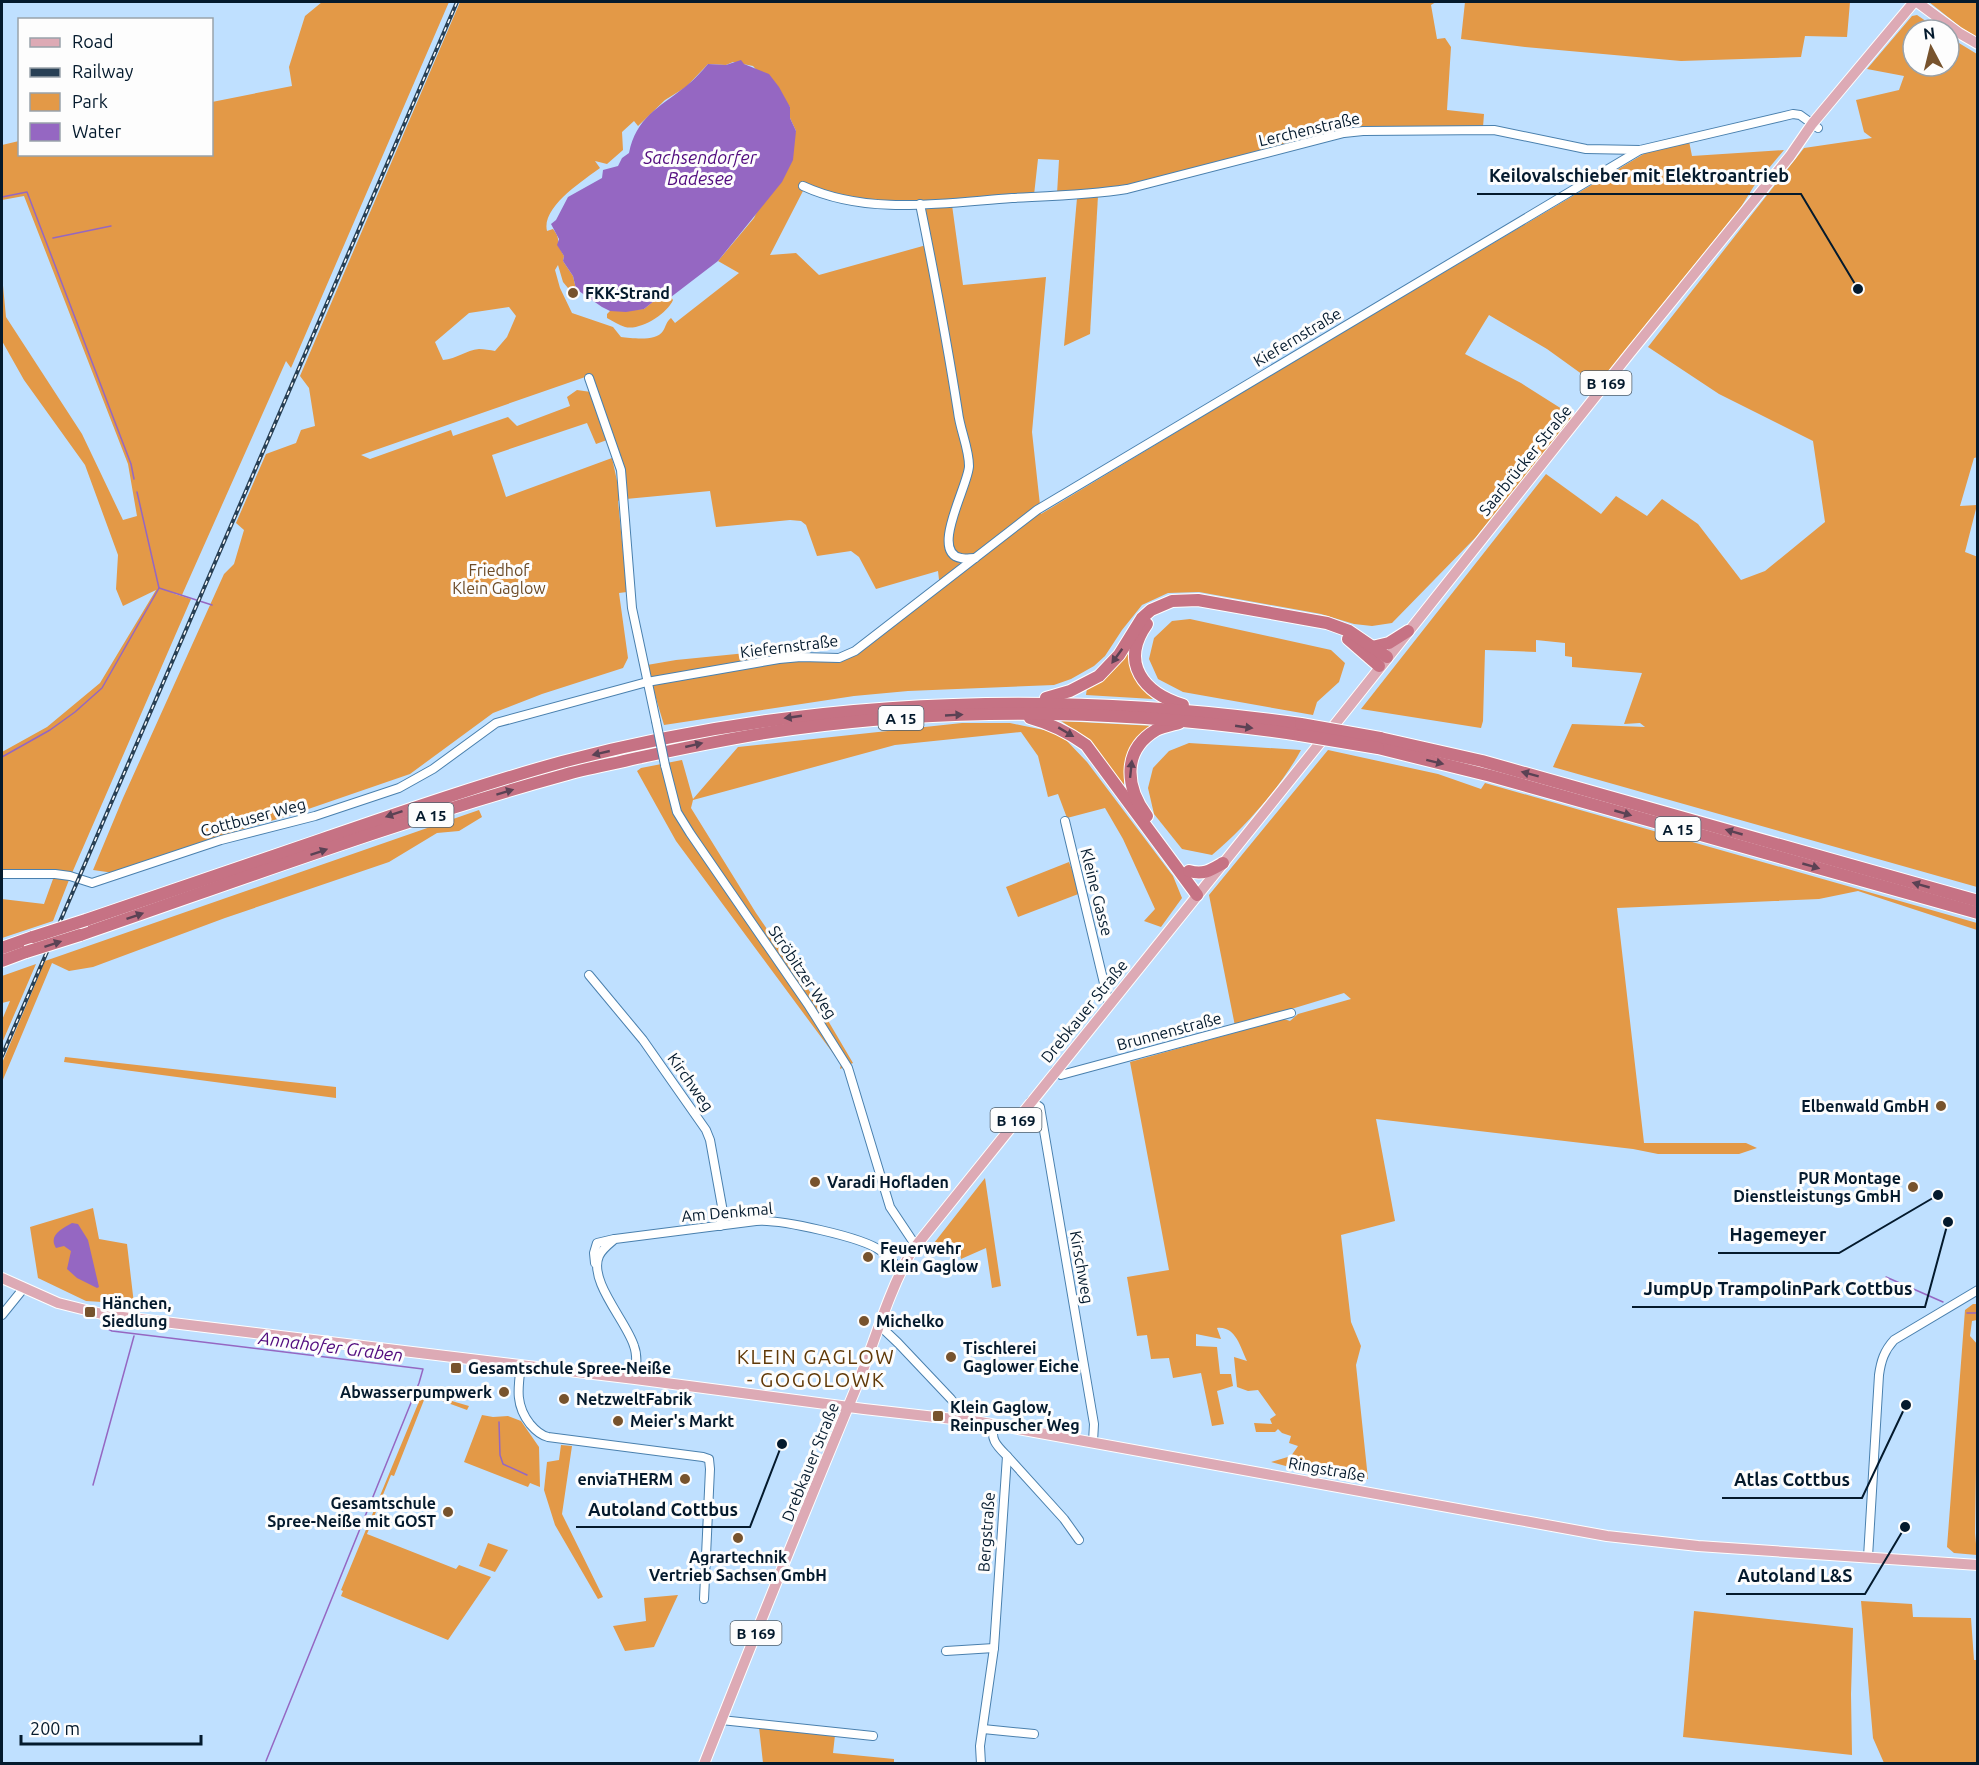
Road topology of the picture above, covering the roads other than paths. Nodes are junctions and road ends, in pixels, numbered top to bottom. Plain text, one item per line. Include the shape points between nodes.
1 (1915, 2) edge
2 (1977, 44) edge
3 (1815, 126) junction
4 (1640, 150) junction
5 (803, 186) dead end
6 (920, 204) junction
7 (589, 378) dead end
8 (975, 558) junction
9 (1408, 631) junction
10 (1372, 647) junction
11 (1383, 662) junction
12 (647, 682) junction
13 (1034, 702) junction
14 (1201, 711) junction
15 (1011, 713) junction
16 (1189, 721) junction
17 (496, 723) joint
18 (1332, 728) joint
19 (1301, 729) junction
20 (1379, 743) junction
21 (1065, 821) dead end
22 (1223, 863) junction
23 (1189, 871) junction
24 (2, 874) edge
25 (1200, 892) junction
26 (1977, 901) edge
27 (1977, 913) edge
28 (2, 948) edge
29 (2, 961) edge
30 (589, 975) dead end
31 (1109, 1004) junction
32 (1291, 1014) dead end
33 (1055, 1071) junction
34 (1031, 1101) junction
35 (723, 1212) junction
36 (746, 1223) junction
37 (720, 1226) junction
38 (916, 1246) junction
39 (901, 1271) junction
40 (2, 1278) edge
41 (23, 1289) junction
42 (1977, 1290) edge
43 (2, 1315) edge
44 (879, 1325) junction
45 (522, 1365) junction
46 (634, 1378) junction
47 (848, 1407) junction
48 (957, 1419) junction
49 (995, 1425) junction
50 (1093, 1442) junction
51 (1007, 1456) junction
52 (1078, 1540) dead end
53 (1868, 1557) junction
54 (1977, 1565) edge
55 (704, 1599) dead end
56 (994, 1648) junction
57 (946, 1651) dead end
58 (723, 1715) junction
59 (983, 1730) junction
60 (1034, 1734) dead end
61 (873, 1736) dead end
62 (704, 1764) edge
63 (981, 1764) edge

1 - 2 main road
1 - 3 main road, Saarbrücker Straße / B 169
3 - 4 street, Lerchenstraße via 1793,114
3 - 9 main road, Saarbrücker Straße / B 169
4 - 6 street, Lerchenstraße via 1586,149 1494,130 1366,131 1344,133 1127,189
4 - 8 street, Kiefernstraße via 1037,510
5 - 6 street, Lerchenstraße via 825,196 859,202
6 - 8 street via 969,468 949,529 949,545 954,555
7 - 12 street via 621,470 632,608
8 - 12 street, Kiefernstraße via 855,651 839,658 779,659
9 - 10 highway via 1389,643
9 - 11 main road, Saarbrücker Straße / B 169
10 - 11 highway
10 -> 13 highway via 1349,631 1327,623 1198,600 1172,601 1142,618 1119,655 1099,676 1070,691
11 - 14 highway via 1336,632 1197,607 1173,608 1155,616 1142,632 1137,664 1158,696
11 - 18 main road, Saarbrücker Straße / B 169
12 - 17 street, Kiefernstraße
12 - 38 street, Ströbitzer Weg, bridge via 677,812 848,1068 890,1207
13 - 14 highway, A 15
13 -> 28 highway, A 15, bridge via 960,703 790,717 561,762
14 - 19 highway, A 15
15 - 16 highway, A 15
15 -> 25 highway via 1052,724 1086,745
29 -> 15 highway, A 15, bridge via 410,821 565,774 709,742 791,729 907,717
16 -> 19 highway, A 15
23 -> 16 highway via 1142,808 1130,779 1139,744 1158,729
17 - 24 street, Cottbuser Weg via 433,769 399,788 315,816 221,840 92,883 55,874
18 - 22 main road, Drebkauer Straße / B 169
19 - 20 highway, A 15, bridge
26 -> 20 highway, A 15 via 1482,761
20 -> 27 highway, A 15
21 - 31 street, Kleine Gasse
22 - 23 highway via 1199,874
22 - 25 main road, Drebkauer Straße / B 169
23 - 25 highway
25 - 31 main road, Drebkauer Straße / B 169
30 - 35 street, Kirchweg via 643,1040 706,1130
31 - 33 main road, Drebkauer Straße / B 169
32 - 33 street, Brunnenstraße via 1061,1075
33 - 34 main road, Drebkauer Straße / B 169
34 - 38 main road, Drebkauer Straße / B 169
34 - 50 street, Kirschweg via 1040,1107 1094,1424
35 - 36 street
35 - 37 street, Kirchweg
36 - 37 street, Am Denkmal
36 - 39 street, Am Denkmal via 778,1221 862,1242 882,1251
37 - 46 street, Am Denkmal via 602,1240 596,1246 594,1260 604,1291 634,1344
38 - 39 main road, Drebkauer Straße / B 169
39 - 44 main road, Drebkauer Straße / B 169
40 - 41 main road, Ringstraße
41 - 43 street
41 - 45 main road, Ringstraße via 90,1312 124,1318
42 - 53 street via 1894,1340 1882,1358
44 - 47 main road, Drebkauer Straße / B 169
44 - 48 street via 951,1399
45 - 46 main road, Ringstraße
45 - 55 street via 520,1409 539,1434 709,1459
46 - 47 main road, Ringstraße
47 - 48 main road, Ringstraße
47 - 58 main road, Drebkauer Straße / B 169
48 - 49 main road, Ringstraße
49 - 50 main road, Ringstraße
49 - 51 street via 994,1443
50 - 53 main road, Ringstraße via 1698,1551
51 - 52 street
51 - 56 street, Bergstraße
53 - 54 main road, Ringstraße
56 - 57 street
56 - 59 street, Bergstraße
58 - 61 street
58 - 62 main road, Drebkauer Straße / B 169
59 - 60 street
59 - 63 street, Bergstraße

